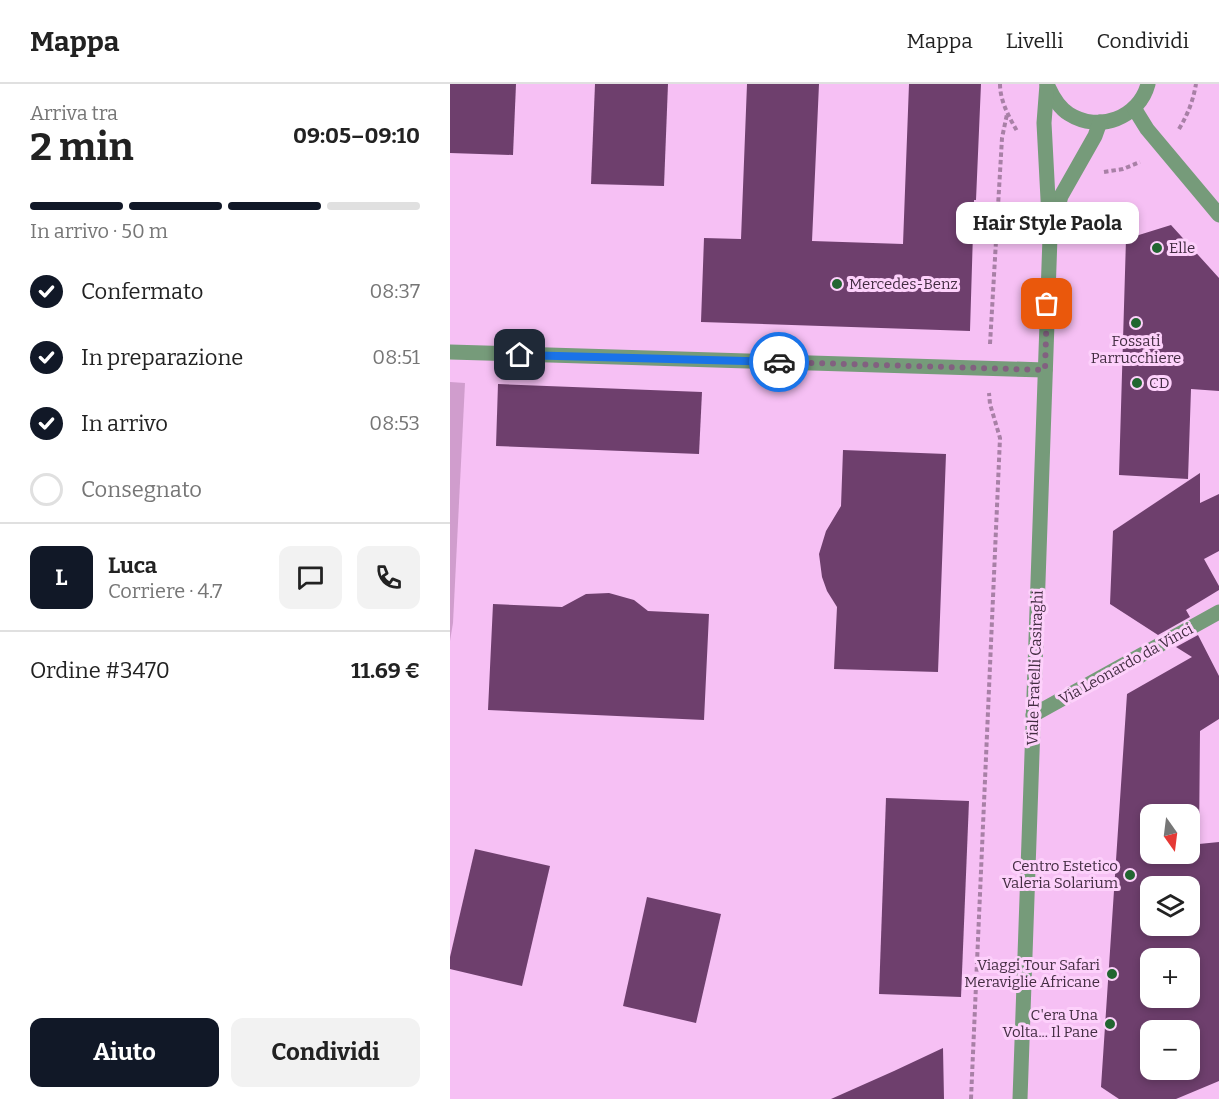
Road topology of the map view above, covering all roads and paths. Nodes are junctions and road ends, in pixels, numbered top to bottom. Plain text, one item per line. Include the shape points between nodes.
1 (1000, 84) edge
2 (1047, 84) edge
3 (1148, 84) edge
4 (1134, 108) junction
5 (1007, 114) junction
6 (1101, 122) junction
7 (1023, 138) dead end
8 (1219, 215) edge
9 (1050, 237) junction
10 (450, 352) edge
11 (988, 368) junction
12 (1045, 370) junction
13 (1219, 612) edge
14 (1033, 715) junction
15 (971, 1099) edge
16 (1020, 1099) edge

1 - 5 path
2 - 6 street, Viale Fratelli Casiraghi via 1067,113 1088,122
2 - 9 street, Viale Fratelli Casiraghi via 1044,123
3 - 4 street
4 - 6 street via 1113,121
4 - 8 street
5 - 7 path
5 - 11 path via 1002,138
6 - 9 street, Viale Fratelli Casiraghi via 1061,196
9 - 12 street, Viale Fratelli Casiraghi
10 - 11 street
11 - 12 street
11 - 15 path via 990,404 1000,438
12 - 14 street, Viale Fratelli Casiraghi
13 - 14 street, Via Leonardo da Vinci
14 - 16 street, Viale Fratelli Casiraghi

